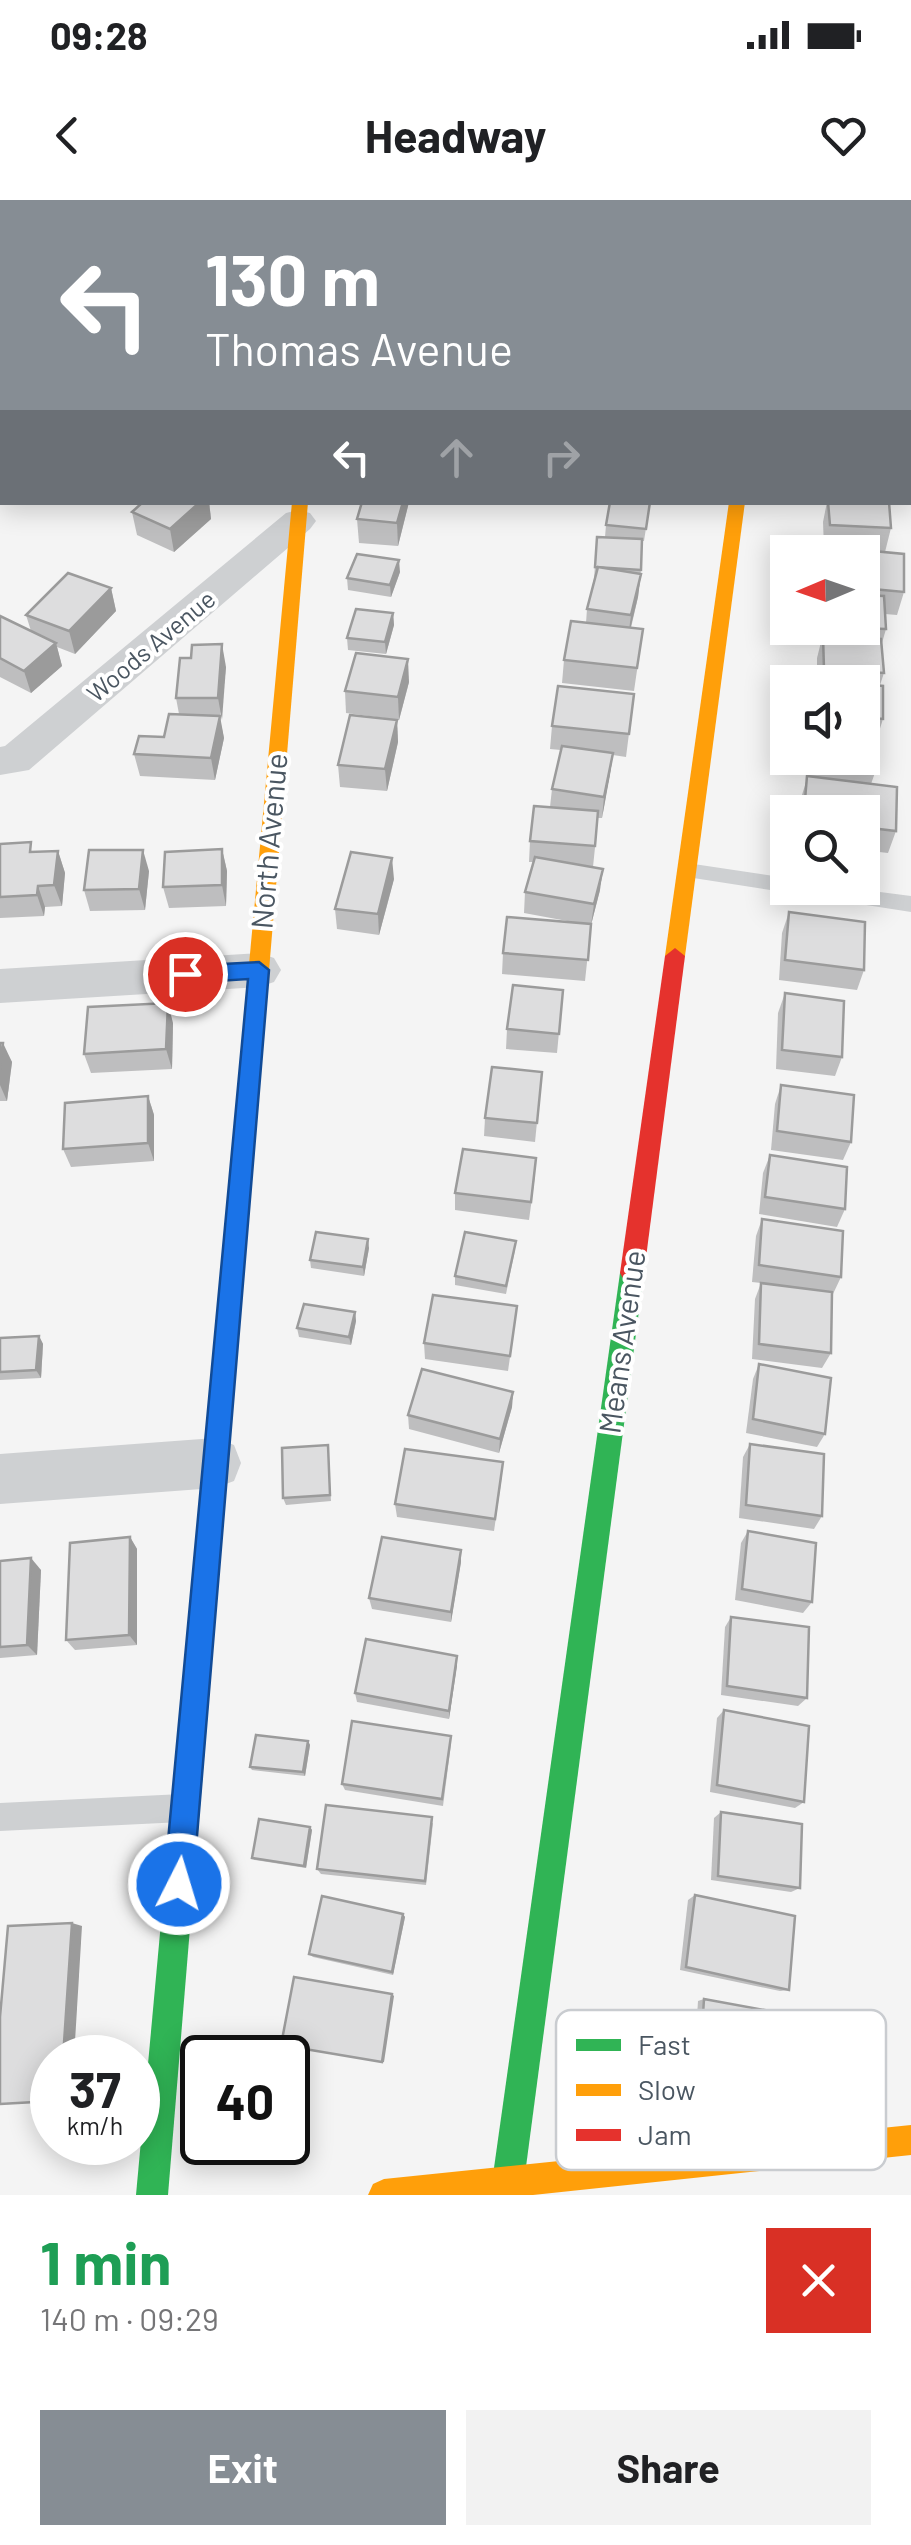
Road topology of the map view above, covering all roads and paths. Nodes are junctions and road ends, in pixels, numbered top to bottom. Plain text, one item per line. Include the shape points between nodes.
1 (737, 505) edge
2 (299, 512) edge
3 (0, 761) edge
4 (687, 870) junction
5 (770, 883) edge
6 (880, 900) edge
7 (911, 904) edge
8 (259, 970) junction
9 (0, 986) edge
10 (215, 1463) junction
11 (0, 1479) edge
12 (185, 1808) junction
13 (0, 1816) edge
14 (911, 2140) edge
15 (886, 2143) edge
16 (623, 2170) edge
17 (508, 2182) junction
18 (152, 2195) edge
19 (384, 2195) edge

1 - 4 street, Means Avenue
2 - 3 street, Woods Avenue via 16,760
2 - 8 street, North Avenue
4 - 5 lane
4 - 17 street, Means Avenue
6 - 7 lane
8 - 9 street
8 - 10 street, North Avenue
10 - 11 street
10 - 12 street, North Avenue
12 - 13 lane
12 - 18 street, North Avenue
14 - 15 street
16 - 17 street
17 - 19 street

